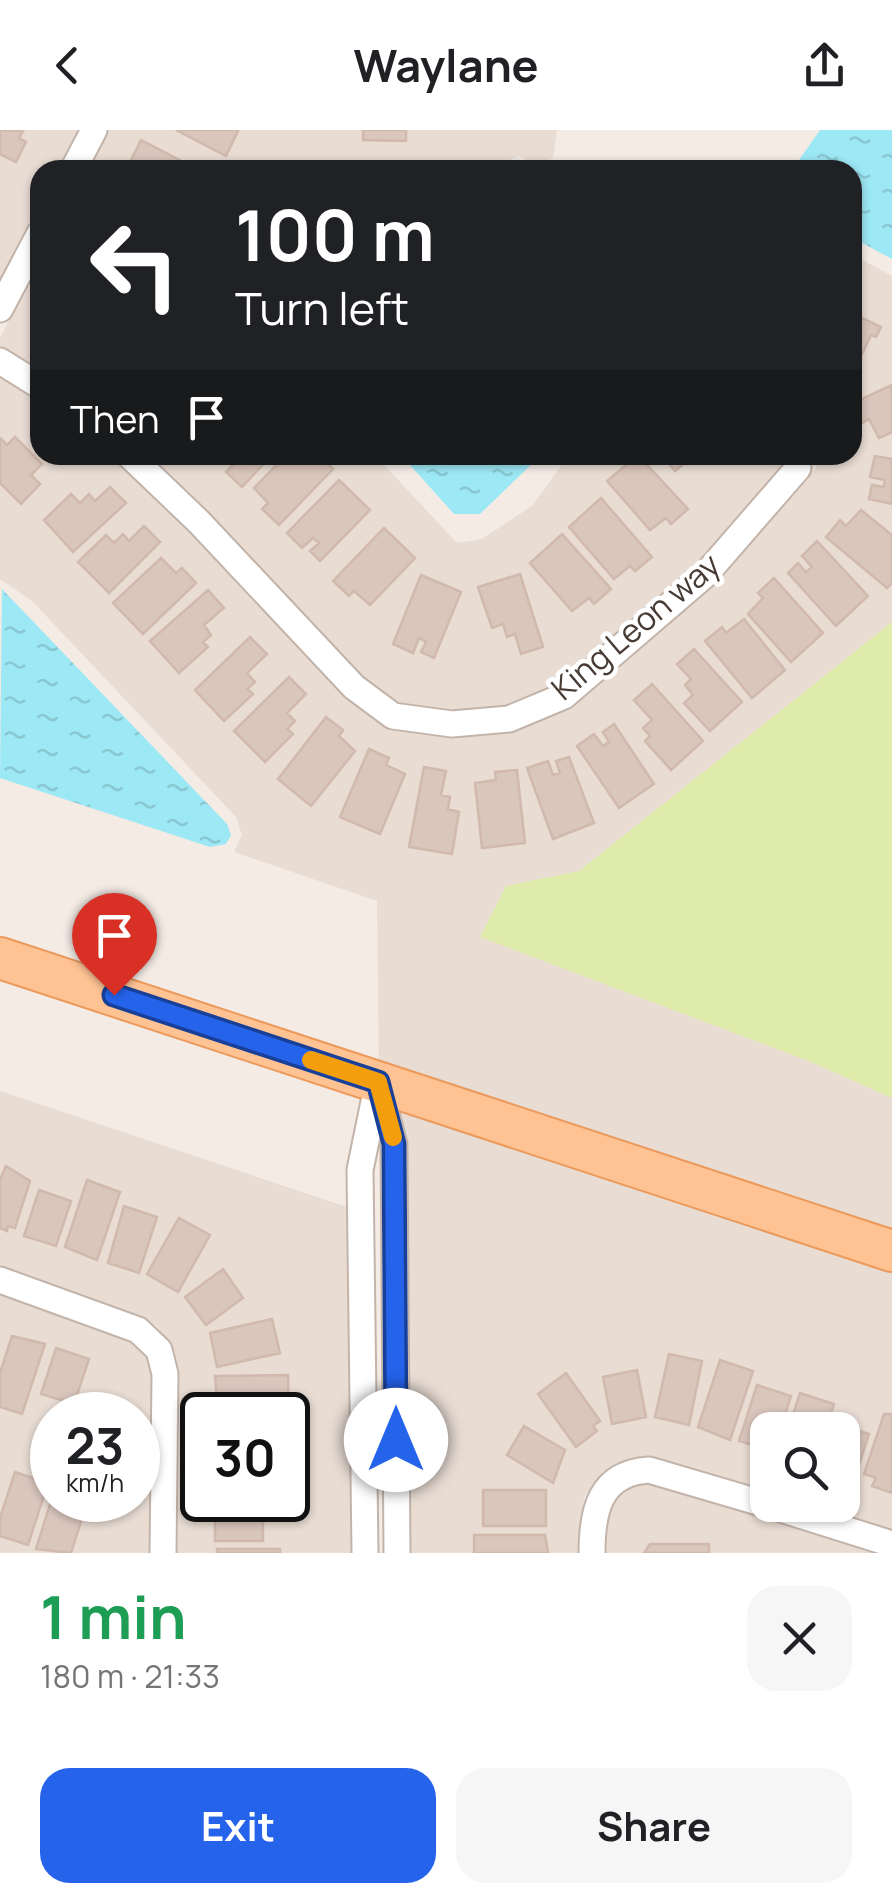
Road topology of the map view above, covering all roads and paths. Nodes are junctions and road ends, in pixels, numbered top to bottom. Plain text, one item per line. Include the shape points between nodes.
1 (94, 130) edge
2 (78, 160) edge
3 (30, 252) edge
4 (0, 309) edge
5 (0, 361) edge
6 (30, 380) edge
7 (139, 465) edge
8 (798, 468) dead end
9 (0, 958) edge
10 (378, 1082) junction
11 (892, 1251) edge
12 (0, 1280) edge
13 (750, 1500) edge
14 (822, 1522) edge
15 (892, 1544) edge
16 (163, 1553) edge
17 (365, 1553) edge
18 (397, 1553) edge
19 (592, 1553) edge

1 - 2 street
3 - 4 street
5 - 6 street
7 - 8 street, King Leon way via 354,688 392,716 452,724 509,719 564,696 706,574
9 - 10 main road
10 - 11 main road
10 - 17 street via 360,1170
10 - 18 street via 394,1144
12 - 16 street via 129,1325 160,1350
13 - 19 street via 649,1470 630,1471 610,1482 596,1504
14 - 15 street

